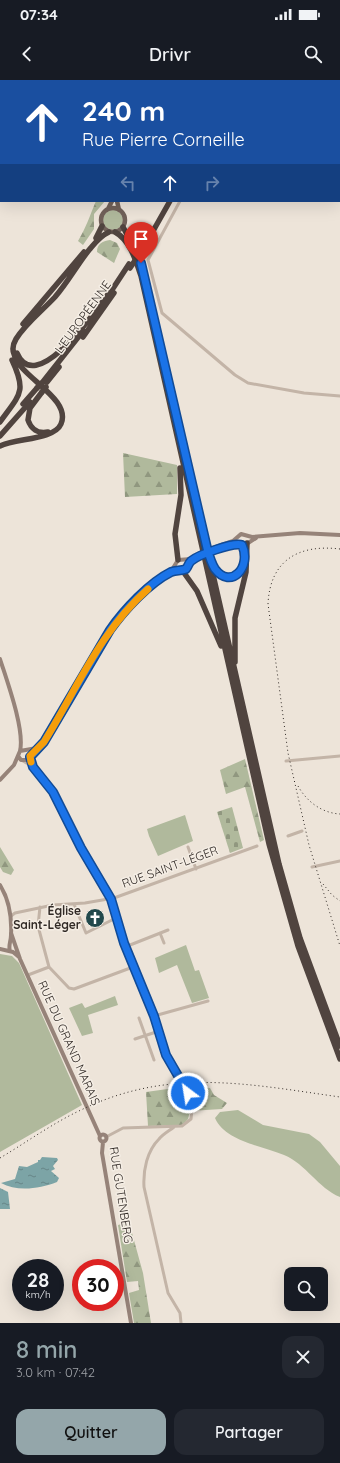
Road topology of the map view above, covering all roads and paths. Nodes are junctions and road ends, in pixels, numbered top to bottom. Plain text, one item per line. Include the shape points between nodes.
1 (112, 202) edge
2 (117, 202) edge
3 (165, 202) edge
4 (169, 202) edge
5 (179, 202) edge
6 (108, 209) junction
7 (119, 210) junction
8 (102, 226) junction
9 (123, 226) junction
10 (109, 232) junction
11 (115, 232) junction
12 (143, 245) junction
13 (130, 266) junction
14 (109, 294) junction
15 (18, 336) junction
16 (11, 358) junction
17 (42, 388) junction
18 (340, 396) edge
19 (0, 422) edge
20 (0, 430) edge
21 (175, 432) junction
22 (0, 436) edge
23 (0, 446) edge
24 (272, 535) junction
25 (340, 535) edge
26 (247, 536) junction
27 (237, 538) junction
28 (244, 544) junction
29 (207, 548) junction
30 (214, 550) junction
31 (199, 556) junction
32 (186, 560) junction
33 (178, 562) junction
34 (188, 565) junction
35 (181, 570) junction
36 (170, 573) junction
37 (0, 659) edge
38 (228, 665) junction
39 (236, 678) junction
40 (21, 741) junction
41 (39, 748) junction
42 (27, 750) junction
43 (20, 751) junction
44 (18, 756) junction
45 (30, 756) junction
46 (340, 756) edge
47 (23, 761) junction
48 (286, 761) dead end
49 (14, 766) junction
50 (33, 767) junction
51 (0, 780) edge
52 (302, 831) dead end
53 (288, 836) dead end
54 (257, 846) dead end
55 (188, 847) dead end
56 (340, 861) edge
57 (312, 867) dead end
58 (196, 869) junction
59 (0, 885) edge
60 (111, 899) junction
61 (74, 904) junction
62 (40, 907) junction
63 (11, 916) junction
64 (116, 918) junction
65 (168, 930) dead end
66 (11, 933) junction
67 (160, 933) junction
68 (164, 943) dead end
69 (125, 947) junction
70 (0, 948) edge
71 (11, 948) junction
72 (49, 967) junction
73 (133, 968) junction
74 (28, 975) junction
75 (208, 1001) dead end
76 (154, 1016) junction
77 (139, 1018) dead end
78 (158, 1031) junction
79 (145, 1036) junction
80 (135, 1040) dead end
81 (340, 1046) edge
82 (340, 1059) edge
83 (154, 1060) dead end
84 (174, 1127) junction
85 (100, 1136) junction
86 (106, 1137) junction
87 (103, 1142) junction
88 (131, 1323) edge
89 (181, 1323) edge

1 - 6 main road
2 - 7 main road
3 - 12 highway, L'EUROPÉENNE
4 - 12 highway, L'EUROPÉENNE
5 - 18 street via 148,260 162,313 193,341 248,383 304,393
6 - 7 main road
6 - 8 main road via 101,217
7 - 9 main road via 124,217
8 - 10 main road
8 - 16 highway via 98,236 14,335 10,346
9 - 11 main road
9 - 29 highway via 146,280
10 - 11 main road
10 - 15 highway via 96,241 63,288
11 - 21 highway via 122,237 132,252 139,271
12 - 13 highway, L'EUROPÉENNE, bridge
13 - 14 highway, L'EUROPÉENNE
13 - 17 highway, L'EUROPÉENNE via 88,330
14 - 15 highway via 67,344 44,364 31,366 21,360 16,350
14 - 17 highway, L'EUROPÉENNE
15 - 23 highway via 13,346 15,358 58,404 62,419 59,428 50,434 16,440
16 - 17 highway via 16,365 52,400 58,409 58,424 53,430 46,432 34,429 28,420 30,408
16 - 19 highway via 20,377 21,388
17 - 20 highway, L'EUROPÉENNE
17 - 22 highway, L'EUROPÉENNE
21 - 33 highway via 181,473 181,495 175,534
21 - 38 highway
24 - 25 street
24 - 26 street
24 - 28 street
26 - 27 street via 241,534
26 - 28 street
27 - 28 street
27 - 30 street
28 - 29 highway via 244,566 237,575 229,577 215,569
28 - 30 street
28 - 39 highway via 247,567 234,626
29 - 39 highway
30 - 31 street
31 - 32 street
31 - 34 street
32 - 33 street
32 - 34 street
33 - 35 street
33 - 36 street
34 - 35 street via 186,569
35 - 36 street
35 - 38 highway via 197,591
36 - 41 street via 138,598 113,626
37 - 40 street
38 - 82 highway via 265,830 282,892 309,977
39 - 81 highway via 292,912
40 - 42 street
40 - 43 street
41 - 42 street
41 - 45 street
42 - 43 street
42 - 45 street
43 - 44 street
44 - 47 street
44 - 49 street
45 - 47 street
45 - 50 street
46 - 48 street
47 - 49 street
47 - 50 street
49 - 51 street
50 - 60 street via 53,792 81,848
52 - 53 street
54 - 58 street, RUE SAINT-LÉGER
55 - 58 street
56 - 57 street
58 - 60 street, RUE SAINT-LÉGER
59 - 63 street
60 - 61 street, RUE SAINT-LÉGER
60 - 64 street
61 - 62 street, RUE SAINT-LÉGER
61 - 64 street via 86,933
62 - 63 street, RUE SAINT-LÉGER
62 - 72 street via 38,926
63 - 66 street
64 - 69 street
65 - 67 street
66 - 71 street
66 - 71 street via 15,944
67 - 68 street
67 - 69 street
69 - 73 street
70 - 71 street
71 - 74 street, RUE DU GRAND MARAIS
72 - 73 street via 69,988 74,989
72 - 74 street
73 - 76 street
74 - 85 street, RUE DU GRAND MARAIS
75 - 76 street
76 - 78 street
77 - 79 street
78 - 79 street
78 - 84 street via 168,1059 189,1097 192,1112 187,1123
79 - 80 street
79 - 83 street
84 - 86 street via 123,1128
84 - 89 street via 159,1139 151,1151 145,1168 144,1186 168,1293 180,1313
85 - 86 street
85 - 87 street, RUE DU GRAND MARAIS
86 - 87 street
87 - 88 street, RUE GUTENBERG via 102,1153

